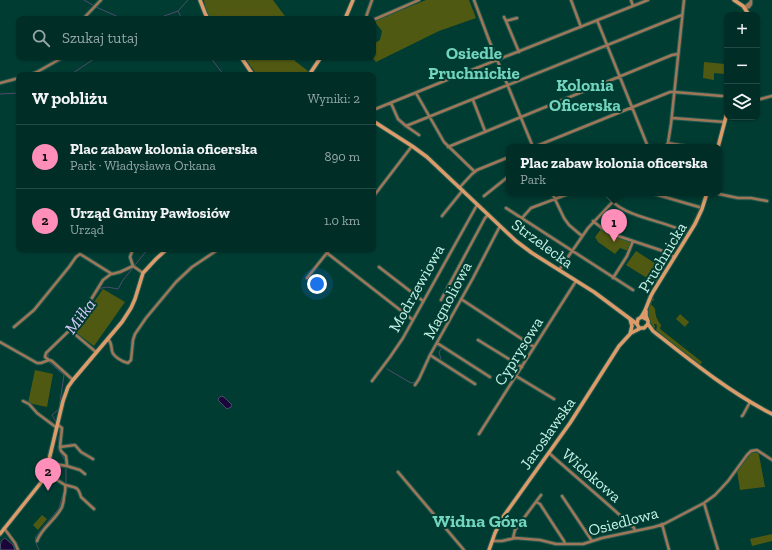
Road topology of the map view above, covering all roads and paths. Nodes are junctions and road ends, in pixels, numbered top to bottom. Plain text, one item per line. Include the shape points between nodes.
1 (101, 0) edge
2 (200, 0) edge
3 (353, 0) edge
4 (372, 0) edge
5 (419, 0) edge
6 (474, 0) edge
7 (571, 0) edge
8 (631, 0) edge
9 (648, 0) edge
10 (684, 0) edge
11 (734, 0) edge
12 (751, 1) edge
13 (633, 6) junction
14 (745, 8) junction
15 (747, 12) edge
16 (682, 15) junction
17 (86, 16) edge
18 (206, 16) edge
19 (346, 16) edge
20 (367, 16) edge
21 (504, 17) dead end
22 (517, 18) dead end
23 (376, 19) edge
24 (597, 20) junction
25 (506, 21) junction
26 (581, 27) junction
27 (607, 46) junction
28 (519, 52) junction
29 (678, 54) junction
30 (57, 60) edge
31 (244, 60) edge
32 (319, 60) edge
33 (497, 60) junction
34 (37, 72) edge
35 (251, 72) edge
36 (311, 72) edge
37 (620, 76) junction
38 (16, 79) edge
39 (0, 83) edge
40 (508, 86) junction
41 (674, 92) junction
42 (416, 93) junction
43 (722, 96) dead end
44 (772, 96) edge
45 (760, 99) edge
46 (473, 100) junction
47 (391, 103) junction
48 (632, 107) junction
49 (376, 109) edge
50 (430, 117) junction
51 (520, 117) junction
52 (672, 118) junction
53 (725, 122) joint
54 (376, 123) edge
55 (406, 126) junction
56 (485, 131) junction
57 (419, 135) dead end
58 (668, 143) joint
59 (533, 144) edge
60 (541, 144) edge
61 (647, 144) edge
62 (674, 144) edge
63 (719, 144) edge
64 (412, 146) junction
65 (448, 147) junction
66 (506, 159) edge
67 (475, 172) junction
68 (506, 178) edge
69 (461, 189) junction
70 (376, 192) edge
71 (722, 195) edge
72 (484, 196) dead end
73 (554, 196) edge
74 (563, 196) edge
75 (608, 196) edge
76 (618, 196) edge
77 (661, 196) edge
78 (706, 196) edge
79 (555, 199) junction
80 (767, 201) dead end
81 (613, 202) junction
82 (477, 205) junction
83 (698, 207) dead end
84 (506, 208) dead end
85 (488, 215) junction
86 (442, 216) dead end
87 (522, 218) junction
88 (594, 221) junction
89 (500, 226) junction
90 (686, 232) dead end
91 (582, 236) junction
92 (633, 241) junction
93 (572, 251) junction
94 (132, 252) edge
95 (164, 252) edge
96 (214, 252) edge
97 (327, 253) joint
98 (675, 257) junction
99 (133, 266) junction
100 (378, 267) dead end
101 (559, 270) junction
102 (143, 273) junction
103 (112, 274) junction
104 (307, 278) dead end
105 (613, 278) junction
106 (576, 281) junction
107 (633, 290) dead end
108 (461, 299) junction
109 (441, 300) dead end
110 (423, 301) junction
111 (646, 310) junction
112 (629, 318) junction
113 (640, 318) junction
114 (646, 318) junction
115 (413, 320) junction
116 (637, 324) junction
117 (648, 324) junction
118 (14, 327) dead end
119 (642, 328) junction
120 (71, 331) junction
121 (653, 331) junction
122 (630, 334) junction
123 (108, 338) junction
124 (478, 340) dead end
125 (0, 342) edge
126 (437, 343) junction
127 (534, 347) junction
128 (96, 352) junction
129 (430, 355) junction
130 (49, 360) junction
131 (522, 367) junction
132 (516, 376) junction
133 (490, 377) dead end
134 (73, 380) junction
135 (372, 380) dead end
136 (474, 384) dead end
137 (415, 385) dead end
138 (554, 399) dead end
139 (23, 401) dead end
140 (750, 402) junction
141 (772, 414) edge
142 (742, 416) dead end
143 (57, 426) junction
144 (479, 434) dead end
145 (60, 447) junction
146 (549, 454) junction
147 (94, 459) dead end
148 (772, 460) edge
149 (48, 463) junction
150 (67, 466) junction
151 (398, 472) dead end
152 (46, 473) junction
153 (85, 474) dead end
154 (65, 485) junction
155 (541, 495) dead end
156 (562, 496) dead end
157 (536, 502) junction
158 (704, 503) junction
159 (94, 509) dead end
160 (662, 524) junction
161 (4, 528) junction
162 (635, 531) junction
163 (0, 534) edge
164 (513, 538) junction
165 (37, 541) dead end
166 (492, 541) junction
167 (592, 541) junction
168 (565, 544) junction
169 (18, 550) edge
170 (464, 550) edge
171 (489, 550) edge
172 (669, 550) edge
173 (718, 550) edge

1 - 17 street
2 - 18 street
3 - 19 street
4 - 20 street
5 - 23 street
6 - 33 street
7 - 26 street
8 - 13 street
9 - 13 street
10 - 16 street
11 - 14 street
12 - 14 street via 750,7
13 - 24 street
14 - 15 street
16 - 27 street
16 - 29 street
21 - 25 street
22 - 25 street
24 - 26 street
24 - 27 street
25 - 28 street
26 - 28 street
27 - 37 street
27 - 40 street
28 - 33 street
29 - 37 street
29 - 41 street
30 - 34 street
31 - 35 street
32 - 36 street
33 - 40 street
33 - 42 street
37 - 48 street
37 - 51 street
38 - 39 street
40 - 46 street
40 - 51 street
41 - 43 street
41 - 48 street
41 - 52 street
42 - 47 street
42 - 50 street
44 - 45 street
46 - 50 street
46 - 56 street
47 - 49 street
47 - 55 street via 398,119
48 - 60 street
48 - 61 street
50 - 55 street
50 - 65 street
51 - 56 street
51 - 59 street
52 - 53 street
52 - 58 street
53 - 63 street
54 - 64 street, Strzelecka
55 - 57 street
56 - 65 street
58 - 62 street
64 - 69 street, Strzelecka
64 - 70 street
65 - 67 street
66 - 67 street
67 - 69 street
68 - 72 street
69 - 82 street, Strzelecka
69 - 86 street
71 - 80 street
73 - 79 street
74 - 79 street
75 - 81 street
76 - 81 street
77 - 83 street
78 - 98 street, Pruchnicka via 700,216
79 - 87 street via 531,208
79 - 91 street via 569,225
81 - 88 street
81 - 90 street via 627,212
82 - 85 street, Strzelecka
82 - 110 street, Modrzewiowa
84 - 87 street
85 - 89 street, Strzelecka
85 - 109 street
87 - 93 street
88 - 91 street
88 - 92 street via 608,232
89 - 101 street, Strzelecka via 516,242
89 - 108 street, Magnoliowa
91 - 93 street
92 - 98 street
92 - 105 street
93 - 101 street
93 - 105 street
94 - 99 street via 130,256
95 - 102 street
96 - 123 street via 176,282 146,318 135,334 131,360 128,363 112,353
97 - 104 street
97 - 115 street
98 - 111 street, Pruchnicka via 652,293
99 - 102 street
99 - 103 street
100 - 110 street
101 - 106 street, Strzelecka
102 - 123 street via 131,308
103 - 118 street via 80,254 34,310
103 - 120 street via 103,280
105 - 107 street
106 - 112 street, Strzelecka
106 - 127 street, Cyprysowa
108 - 126 street, Magnoliowa
108 - 127 street
110 - 115 street, Modrzewiowa
111 - 113 street, Pruchnicka
111 - 114 street, Pruchnicka
112 - 113 street
112 - 116 street, Strzelecka
112 - 122 street via 632,326
113 - 114 street
113 - 116 street
114 - 117 street
115 - 135 street, Modrzewiowa
116 - 119 street
116 - 122 street, Jarosławska
117 - 119 street
117 - 121 street
119 - 121 street
119 - 122 street, Jarosławska
120 - 128 street
120 - 130 street via 46,353 45,357
121 - 140 street
122 - 146 street, Jarosławska via 619,346
123 - 128 street
124 - 131 street
125 - 130 street via 37,363
126 - 129 street, Magnoliowa
126 - 133 street
127 - 131 street, Cyprysowa
128 - 134 street
129 - 136 street
129 - 137 street, Magnoliowa
130 - 134 street
131 - 132 street, Cyprysowa
132 - 138 street
132 - 144 street, Cyprysowa
134 - 143 street via 63,401
139 - 143 street
140 - 141 street
140 - 142 street
143 - 145 street via 62,428
143 - 149 street
145 - 147 street via 75,445 81,452
145 - 150 street via 66,456
146 - 162 street, Widokowa via 613,508
146 - 166 street, Jarosławska via 503,517
148 - 158 street, Osiedlowa via 757,450 751,451 721,489
149 - 150 street
149 - 152 street
150 - 153 street
151 - 170 street
152 - 154 street
152 - 161 street
154 - 159 street via 78,489 81,497
154 - 165 street via 62,507
155 - 157 street
156 - 167 street
157 - 164 street via 515,530
157 - 168 street via 540,504
158 - 160 street, Osiedlowa
158 - 173 street
160 - 162 street, Osiedlowa
160 - 172 street
161 - 163 street
161 - 169 street
162 - 167 street, Osiedlowa
164 - 166 street, Osiedlowa
164 - 168 street, Osiedlowa
166 - 171 street, Jarosławska
167 - 168 street, Osiedlowa

